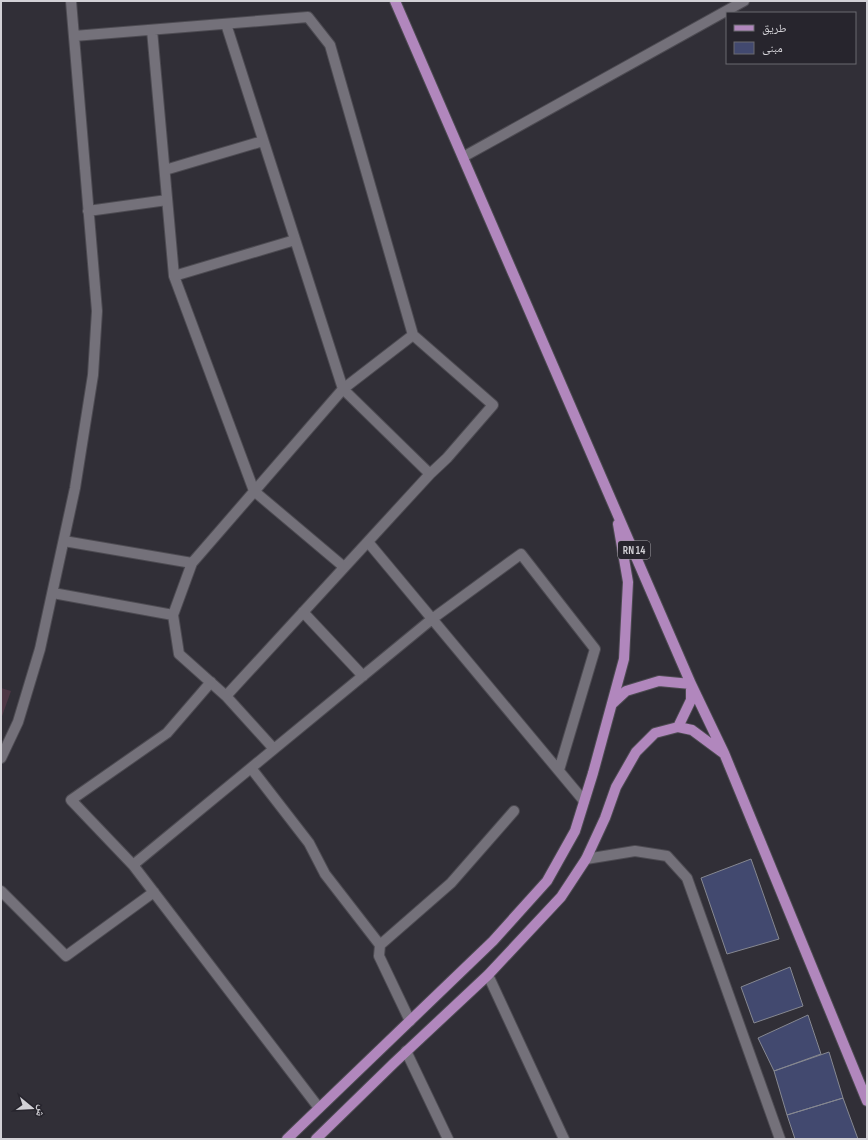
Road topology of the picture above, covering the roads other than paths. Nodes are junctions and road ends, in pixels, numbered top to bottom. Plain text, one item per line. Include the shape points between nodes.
1 (71, 1) edge
2 (395, 1) edge
3 (744, 1) edge
4 (226, 24) junction
5 (152, 30) junction
6 (74, 36) junction
7 (264, 141) junction
8 (463, 157) junction
9 (165, 170) junction
10 (167, 200) junction
11 (88, 211) junction
12 (295, 240) junction
13 (174, 276) junction
14 (413, 335) junction
15 (343, 389) junction
16 (430, 474) junction
17 (254, 491) junction
18 (615, 506) junction
19 (64, 541) junction
20 (368, 542) junction
21 (192, 563) junction
22 (344, 567) junction
23 (52, 593) junction
24 (303, 612) junction
25 (174, 615) junction
26 (432, 619) junction
27 (364, 676) junction
28 (211, 682) junction
29 (691, 684) junction
30 (226, 696) junction
31 (612, 704) junction
32 (678, 727) junction
33 (274, 749) junction
34 (724, 753) junction
35 (1, 758) edge
36 (251, 768) junction
37 (559, 770) junction
38 (584, 801) junction
39 (514, 811) dead end
40 (586, 858) junction
41 (132, 865) junction
42 (1, 892) edge
43 (154, 892) junction
44 (380, 945) junction
45 (488, 975) junction
46 (410, 1021) junction
47 (406, 1051) junction
48 (867, 1101) edge
49 (319, 1108) junction
50 (287, 1139) edge
51 (316, 1139) edge
52 (448, 1139) edge
53 (564, 1139) edge
54 (780, 1139) edge

1 - 6 street
2 - 8 main road, RN 14
3 - 8 street
4 - 5 street
4 - 7 street
4 - 14 street via 308,17 330,45
5 - 6 street
5 - 9 street
6 - 11 street
7 - 9 street
7 - 12 street
8 - 18 main road, RN 14
9 - 10 street
10 - 11 street
10 - 13 street
11 - 19 street via 97,312 93,375
12 - 13 street
12 - 15 street
13 - 17 street
14 - 15 street
14 - 16 street via 493,405
15 - 16 street
15 - 17 street
16 - 20 street
17 - 21 street
17 - 22 street
18 - 29 main road, RN 14
18 - 31 main road via 628,582 624,659
19 - 21 street
19 - 23 street
20 - 22 street
20 - 26 street
21 - 25 street
22 - 24 street
23 - 25 street
23 - 35 street via 40,649 20,715
24 - 27 street
24 - 30 street
25 - 28 street via 179,654
26 - 27 street
26 - 37 street
26 - 37 street via 521,554 595,649
27 - 33 street
28 - 30 street
28 - 41 street via 166,733 71,800
29 - 31 main road via 659,681 626,691
29 - 32 main road via 691,700
29 - 34 main road, RN 14
30 - 33 street
31 - 38 main road
32 - 34 main road via 692,730
32 - 40 main road via 655,733 636,752 616,787
33 - 36 street
34 - 48 main road, RN 14
36 - 41 street
36 - 44 street via 309,843 325,874
37 - 38 street
38 - 46 main road via 575,831 547,881 493,941
39 - 44 street via 451,883
40 - 45 main road via 562,897
40 - 54 street via 635,851 666,856 687,878
41 - 43 street
42 - 43 street via 66,956
43 - 49 street
44 - 46 street via 379,956
45 - 47 main road
45 - 53 street
46 - 49 main road
47 - 51 main road
47 - 52 street
49 - 50 main road

